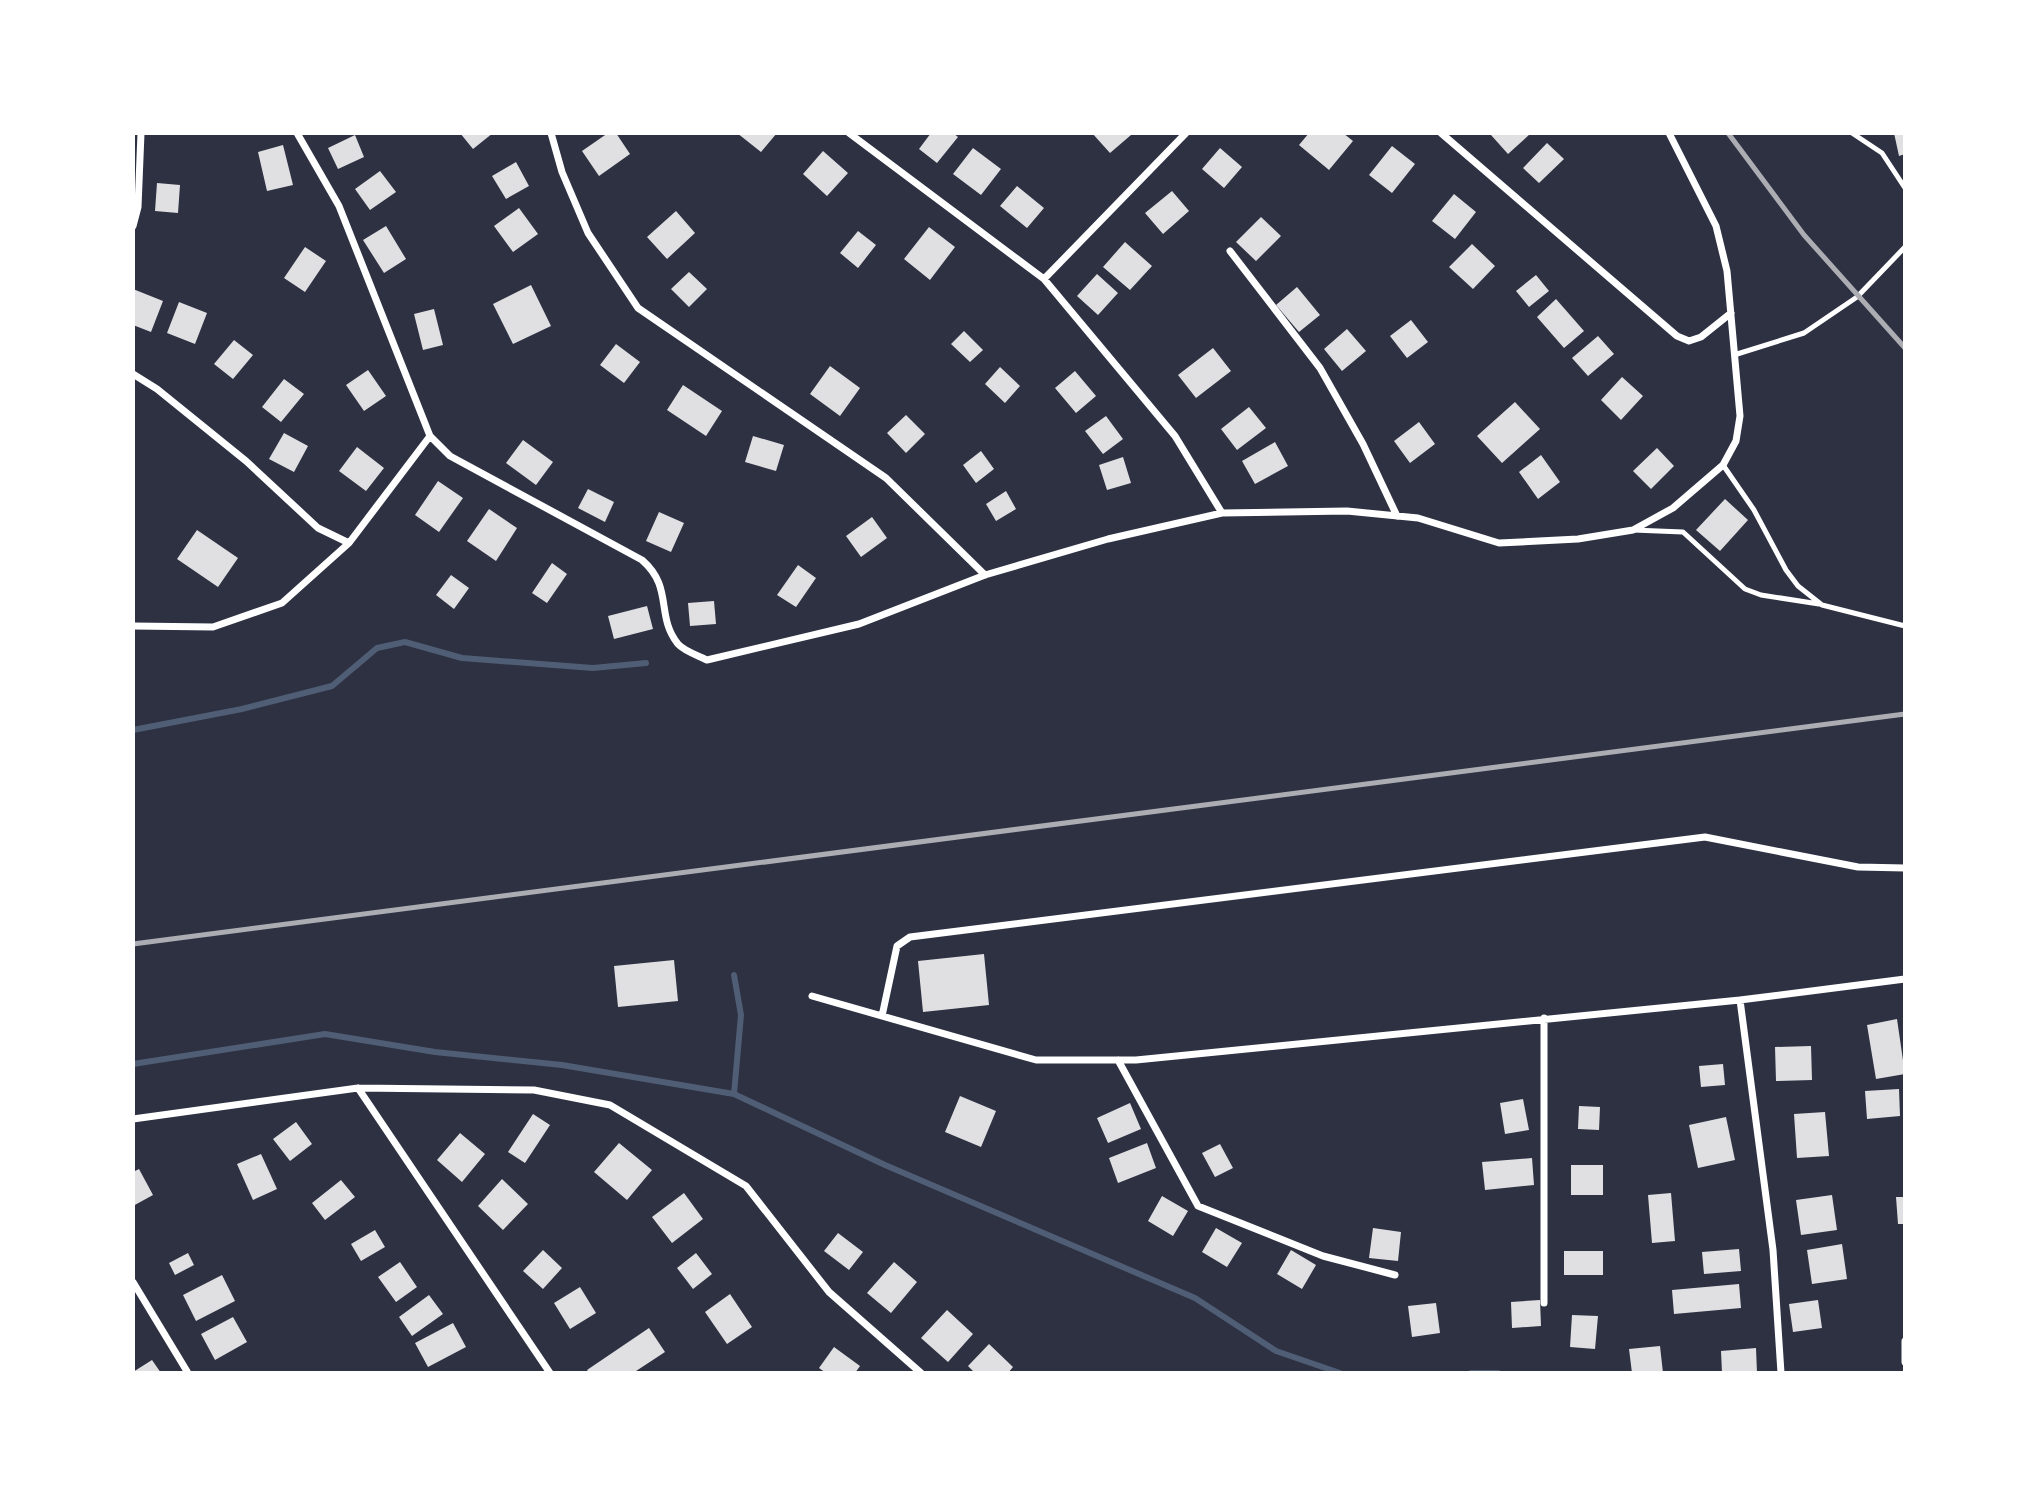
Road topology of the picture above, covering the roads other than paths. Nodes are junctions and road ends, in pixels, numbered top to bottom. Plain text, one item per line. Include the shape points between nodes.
1 (141, 133) edge
2 (297, 133) edge
3 (551, 133) edge
4 (849, 133) edge
5 (1186, 133) edge
6 (1441, 133) edge
7 (1669, 133) edge
8 (1852, 133) edge
9 (1905, 188) edge
10 (133, 226) edge
11 (1905, 247) edge
12 (1230, 251) dead end
13 (1044, 279) junction
14 (1731, 313) junction
15 (1734, 355) junction
16 (133, 374) edge
17 (430, 436) junction
18 (1723, 464) junction
19 (1222, 513) junction
20 (1397, 516) junction
21 (1633, 530) junction
22 (349, 543) junction
23 (985, 575) junction
24 (1822, 605) junction
25 (133, 626) edge
26 (1905, 626) edge
27 (1905, 868) edge
28 (1905, 979) edge
29 (812, 996) dead end
30 (1740, 1000) junction
31 (882, 1016) junction
32 (1544, 1018) junction
33 (1118, 1060) junction
34 (358, 1088) junction
35 (133, 1119) edge
36 (1395, 1275) dead end
37 (133, 1282) edge
38 (1544, 1303) dead end
39 (1905, 1341) edge
40 (1905, 1362) edge
41 (188, 1373) edge
42 (550, 1373) edge
43 (921, 1373) edge
44 (1781, 1373) edge

1 - 10 street
2 - 17 street via 338,206
3 - 23 street via 588,233 638,308 886,478
4 - 13 street
5 - 13 street
6 - 14 street via 1677,336 1689,341 1701,337
7 - 14 street via 1716,226
8 - 9 lane via 1882,153
11 - 15 lane via 1857,297 1804,333
12 - 20 street via 1320,368
13 - 19 street via 1175,436
14 - 15 street
15 - 18 street via 1740,416 1736,441
16 - 22 street via 246,461 318,528
17 - 22 street
17 - 23 street via 450,456 642,560 661,583 668,625 680,646 707,660 859,624
18 - 21 street via 1673,508
18 - 24 lane via 1786,570
19 - 20 street via 1348,511
19 - 23 street via 1108,539
20 - 21 street via 1500,543 1578,540
21 - 24 lane via 1683,532 1745,589
22 - 25 street via 282,603 213,626
24 - 26 lane
27 - 31 street via 1858,867 1705,837 910,937 898,946
28 - 30 street
29 - 31 street
30 - 32 street
30 - 44 street via 1773,1250
31 - 33 street via 1036,1060
32 - 33 street
32 - 38 street
33 - 36 street via 1198,1206 1323,1256
34 - 35 street
34 - 42 street
34 - 43 street via 534,1090 610,1105 746,1186 829,1292
37 - 41 street
39 - 40 street

